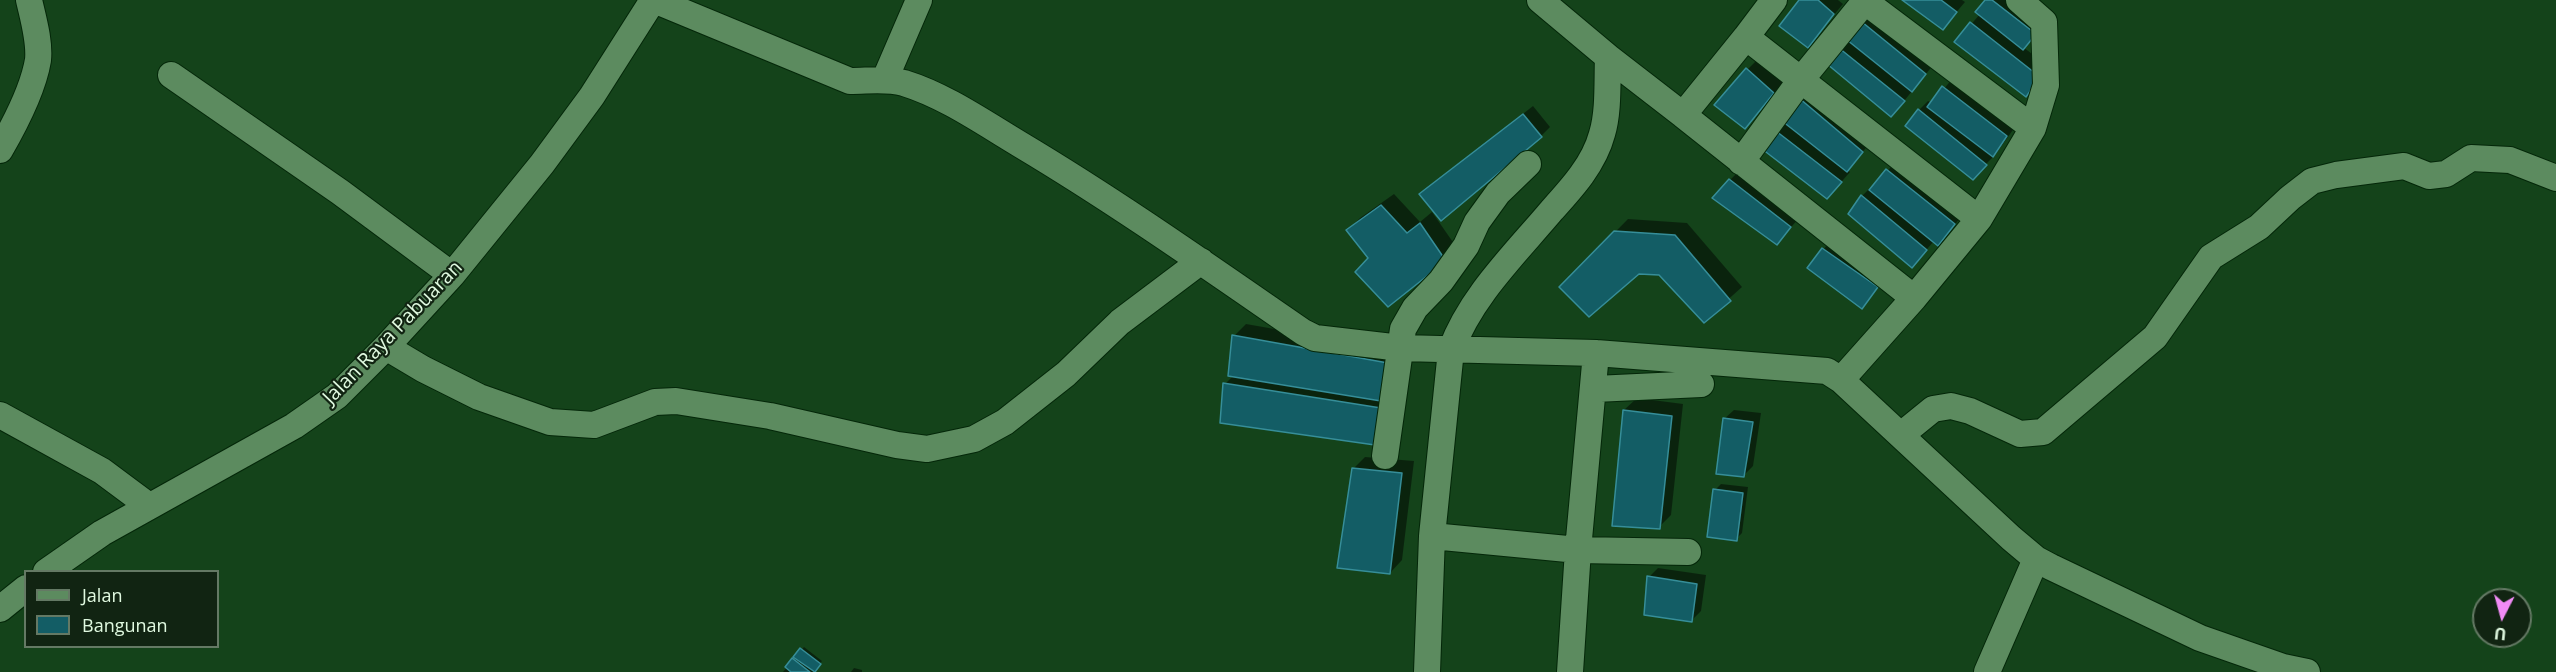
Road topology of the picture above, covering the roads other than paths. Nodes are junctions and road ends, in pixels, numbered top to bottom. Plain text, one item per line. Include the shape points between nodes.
1 (29, 0) edge
2 (654, 0) edge
3 (919, 0) edge
4 (1540, 0) edge
5 (1774, 0) edge
6 (1865, 0) edge
7 (2019, 0) edge
8 (1746, 37) junction
9 (1608, 57) junction
10 (171, 75) dead end
11 (885, 79) junction
12 (1800, 81) junction
13 (1683, 115) junction
14 (2033, 128) junction
15 (0, 150) edge
16 (1740, 162) junction
17 (1528, 164) dead end
18 (2556, 178) edge
19 (1979, 219) junction
20 (1201, 261) junction
21 (452, 275) junction
22 (1914, 298) junction
23 (386, 347) junction
24 (1401, 348) junction
25 (1451, 350) junction
26 (1596, 353) junction
27 (1841, 380) junction
28 (1701, 384) dead end
29 (1594, 389) junction
30 (0, 415) edge
31 (1901, 435) junction
32 (1385, 456) dead end
33 (149, 506) junction
34 (1432, 536) junction
35 (1578, 550) junction
36 (1688, 552) dead end
37 (2036, 559) junction
38 (49, 570) edge
39 (24, 590) edge
40 (0, 609) edge
41 (2290, 670) edge
42 (1427, 672) edge
43 (1570, 672) edge
44 (1987, 672) edge

1 - 15 street via 38,60 27,94
2 - 11 street via 850,81
2 - 21 street, Jalan Raya Pabuaran via 592,96
3 - 11 street
4 - 9 street
5 - 8 street
6 - 12 street
6 - 14 street
7 - 14 street via 2044,22 2046,86
8 - 12 street
8 - 13 street
9 - 13 street
9 - 25 street via 1602,134 1592,159 1473,305
10 - 21 street
11 - 20 street via 919,88 961,110 1089,185
12 - 16 street
12 - 19 street
13 - 16 street
14 - 19 street
16 - 22 street
17 - 24 street via 1498,193 1466,246 1412,313 1403,329
18 - 31 street via 2510,160 2471,158 2446,174 2429,176 2404,166 2312,182 2254,231 2211,257 2155,337 2043,432 2020,434 1951,406 1933,409
19 - 22 street
20 - 23 street via 1120,322 1066,374 1005,422 974,439 927,449 676,400 656,402 594,425 550,422 479,397
20 - 24 street via 1315,338
21 - 23 street, Jalan Raya Pabuaran
22 - 27 street
23 - 33 street, Jalan Raya Pabuaran via 319,410
24 - 25 street
24 - 32 street
25 - 26 street
25 - 34 street
26 - 27 street via 1819,369
26 - 29 street
27 - 31 street
28 - 29 street
29 - 35 street
30 - 33 street via 102,471
31 - 37 street
33 - 38 street, Jalan Raya Pabuaran
34 - 35 street
34 - 42 street
35 - 36 street
35 - 43 street
37 - 41 street via 2200,638
37 - 44 street
39 - 40 street

